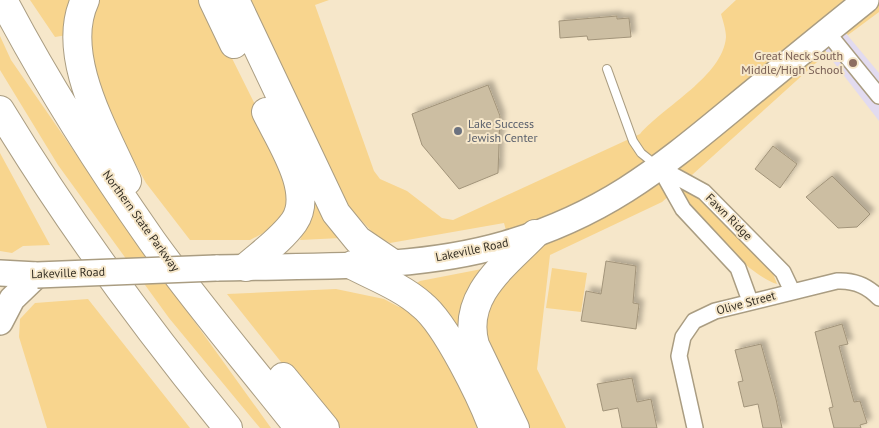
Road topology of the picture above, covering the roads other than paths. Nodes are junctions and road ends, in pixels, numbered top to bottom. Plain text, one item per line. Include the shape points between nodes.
1 (3, 0) edge
2 (85, 0) edge
3 (213, 0) edge
4 (235, 0) edge
5 (866, 0) edge
6 (827, 32) junction
7 (607, 69) dead end
8 (879, 96) edge
9 (0, 110) edge
10 (660, 168) junction
11 (535, 234) junction
12 (154, 242) junction
13 (392, 263) junction
14 (352, 265) junction
15 (246, 267) junction
16 (0, 274) edge
17 (37, 274) junction
18 (792, 290) junction
19 (194, 294) junction
20 (879, 298) edge
21 (750, 301) junction
22 (0, 322) edge
23 (228, 428) edge
24 (300, 428) edge
25 (325, 428) edge
26 (493, 428) edge
27 (515, 428) edge
28 (695, 428) edge

1 - 12 highway, Northern State Parkway via 68,114
2 - 12 highway via 76,27 80,63 94,106
3 - 15 highway via 301,187 300,205 294,222 282,237
4 - 13 highway via 336,213 358,240
5 - 6 main road, Lakeville Road
6 - 8 street
6 - 10 main road, Lakeville Road
7 - 10 lane via 633,141 641,153
9 - 23 highway via 84,239 158,342
10 - 11 main road, Lakeville Road via 598,207
10 - 18 street, Fawn Ridge via 704,192 783,272
10 - 21 street via 683,208 738,268
11 - 13 main road, Lakeville Road via 472,251
11 - 27 highway via 484,288 472,314 471,330 475,345
12 - 19 highway, Northern State Parkway
13 - 14 main road, Lakeville Road
14 - 15 main road, Lakeville Road
14 - 26 highway via 413,298 430,312 451,343
15 - 17 main road, Lakeville Road, bridge
16 - 17 main road, Lakeville Road
17 - 22 main road via 12,299
18 - 20 street, Olive Street via 846,280 865,286
18 - 21 street, Olive Street
19 - 24 highway, Northern State Parkway
19 - 25 highway via 267,357
21 - 28 street, Olive Street via 694,321 682,337 680,368

